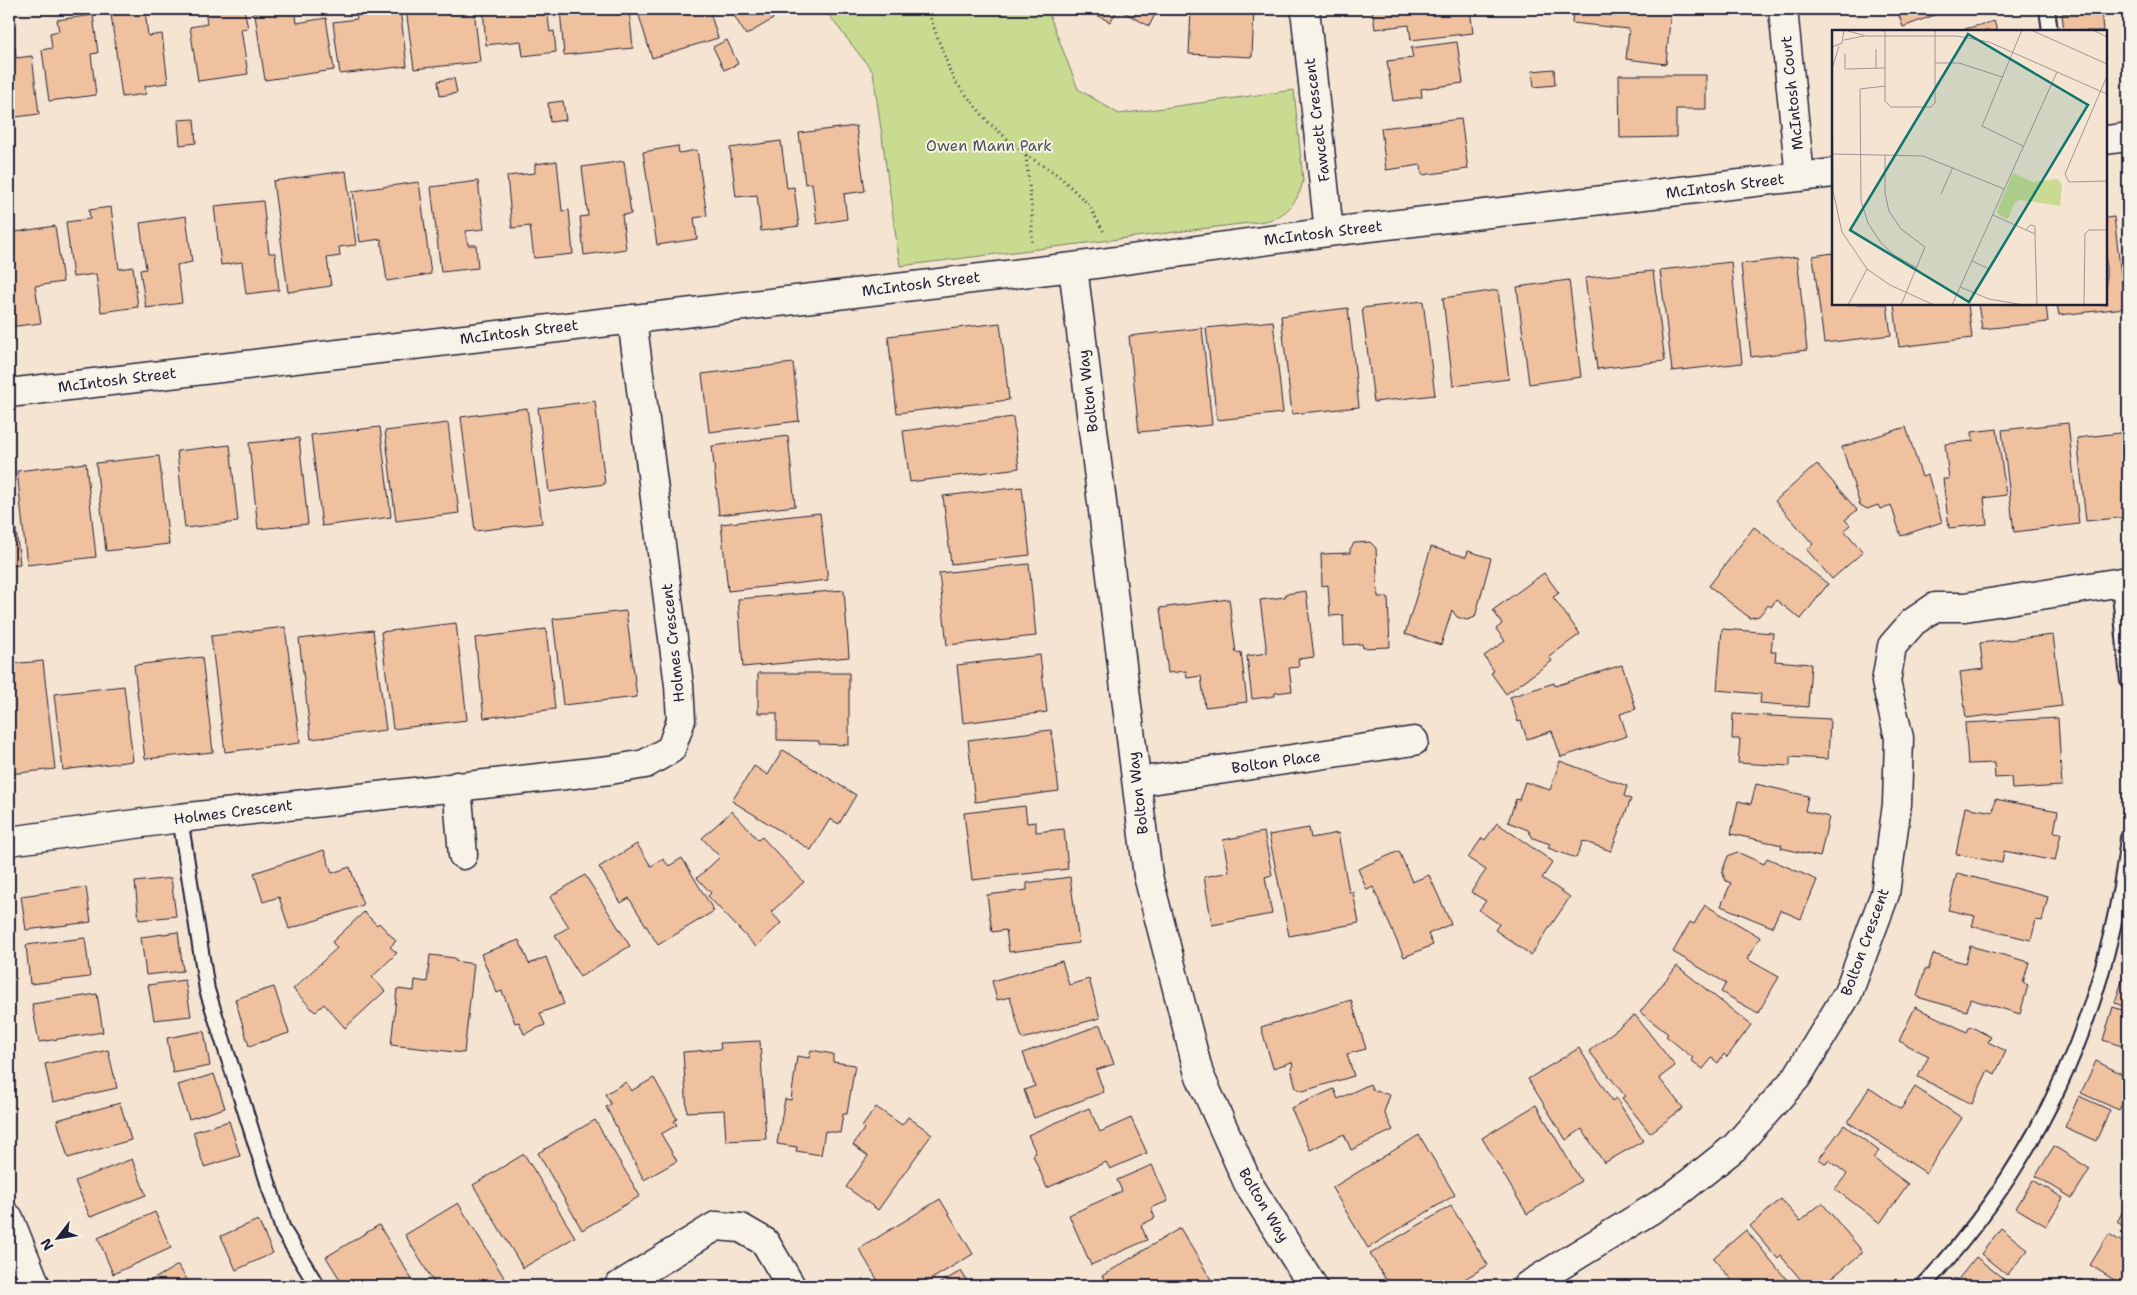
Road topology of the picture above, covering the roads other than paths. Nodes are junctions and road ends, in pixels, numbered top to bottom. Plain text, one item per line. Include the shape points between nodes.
1 (1305, 9) edge
2 (1783, 9) edge
3 (2047, 9) edge
4 (2050, 30) edge
5 (2128, 137) edge
6 (2107, 140) edge
7 (1832, 173) edge
8 (1800, 177) junction
9 (1329, 232) junction
10 (1073, 267) junction
11 (632, 319) junction
12 (9, 393) edge
13 (2124, 582) edge
14 (2128, 681) edge
15 (1414, 741) dead end
16 (1137, 782) junction
17 (457, 786) junction
18 (180, 818) junction
19 (2128, 838) edge
20 (9, 841) edge
21 (463, 855) dead end
22 (9, 1218) edge
23 (36, 1286) edge
24 (317, 1286) edge
25 (619, 1286) edge
26 (791, 1286) edge
27 (1313, 1286) edge
28 (1527, 1286) edge
29 (1923, 1286) edge

1 - 9 street, Fawcett Crescent
2 - 8 street, McIntosh Court
3 - 4 lane
5 - 6 street
7 - 8 street, McIntosh Street
8 - 9 street, McIntosh Street
9 - 10 street, McIntosh Street
10 - 11 street, McIntosh Street
10 - 16 street, Bolton Way
11 - 12 street, McIntosh Street
11 - 17 street, Holmes Crescent via 679,684 681,720 671,749 645,764
13 - 14 lane
13 - 28 street, Bolton Crescent via 1965,607 1935,607 1913,622 1892,646 1886,682 1899,738 1897,804 1885,894 1848,993 1797,1077 1735,1147 1672,1197
15 - 16 street, Bolton Place
16 - 27 street, Bolton Way via 1148,876 1199,1074 1248,1183
17 - 18 street, Holmes Crescent
17 - 21 street
18 - 20 street, Holmes Crescent
18 - 24 lane via 206,990 283,1230
19 - 29 lane via 2114,928 2097,991 2056,1095 2000,1192
22 - 23 street
25 - 26 street via 716,1226 741,1228 766,1242

